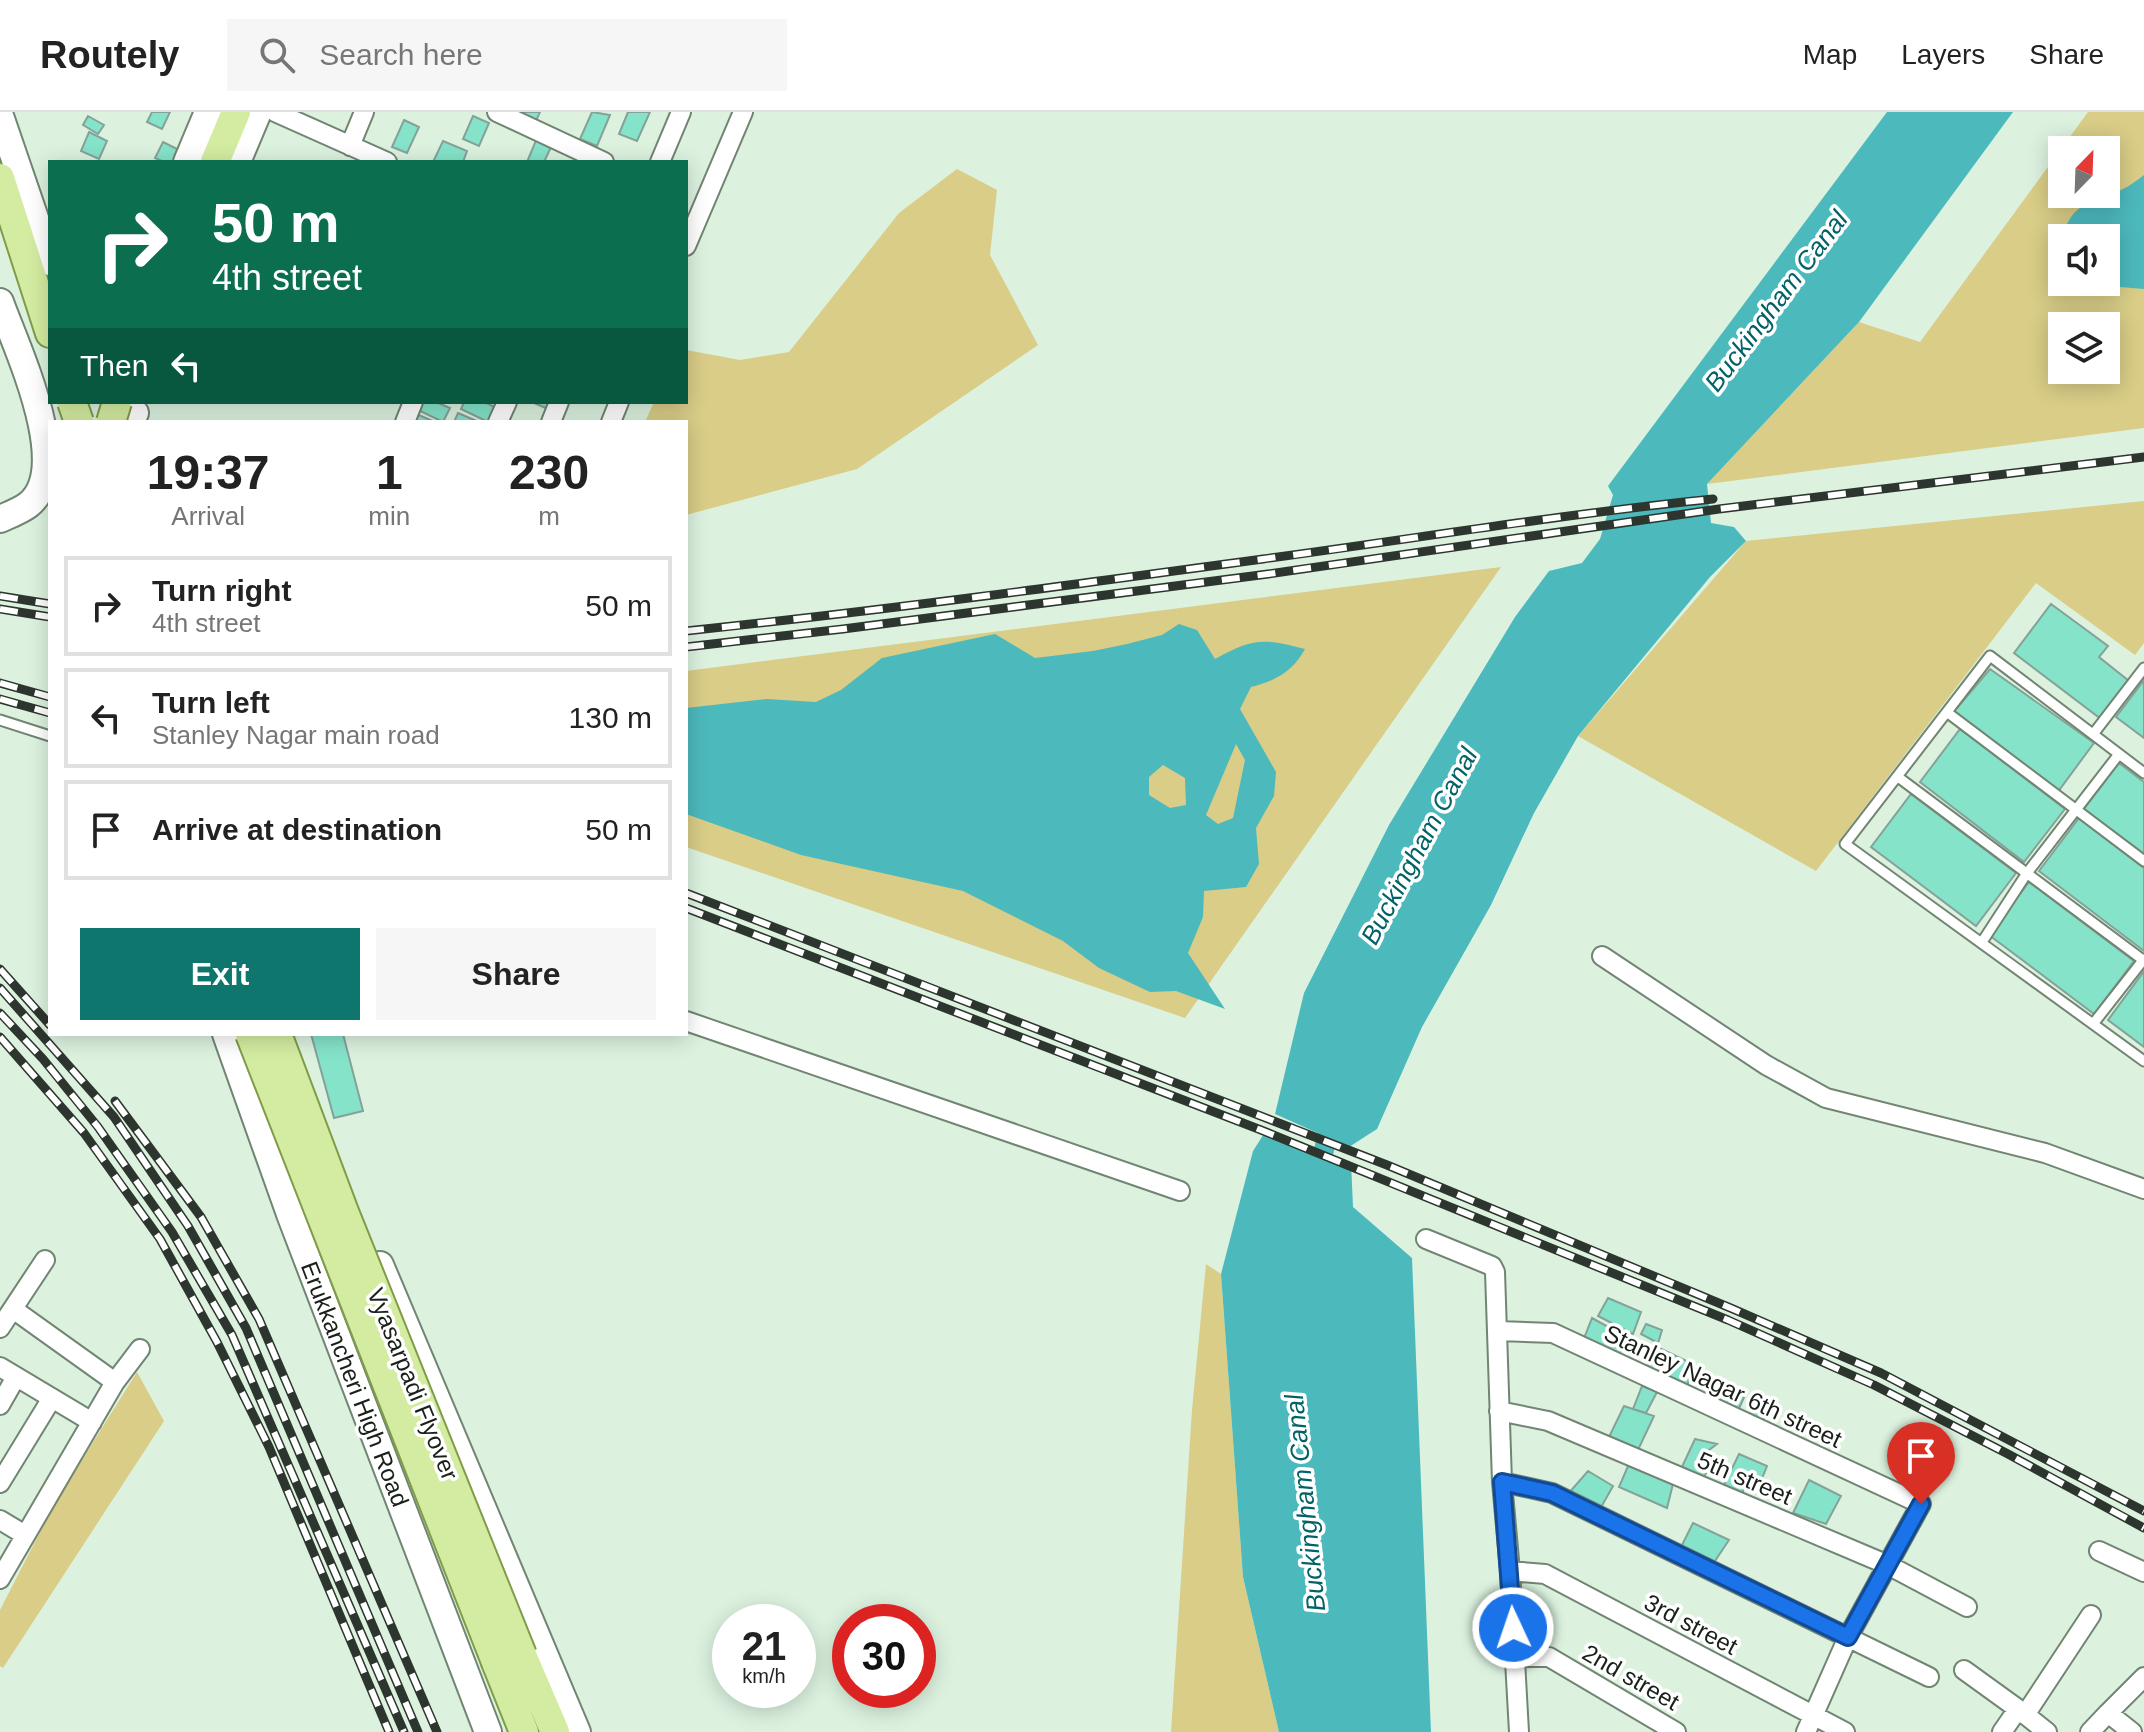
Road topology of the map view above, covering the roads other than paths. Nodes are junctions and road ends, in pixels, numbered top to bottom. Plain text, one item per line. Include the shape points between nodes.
1 (208, 112) edge
2 (236, 112) edge
3 (258, 112) edge
4 (275, 112) edge
5 (364, 112) edge
6 (497, 112) edge
7 (681, 112) edge
8 (743, 112) edge
9 (0, 116) edge
10 (350, 146) junction
11 (188, 160) edge
12 (216, 160) edge
13 (238, 160) edge
14 (382, 160) edge
15 (600, 160) edge
16 (661, 160) edge
17 (0, 178) edge
18 (688, 241) edge
19 (48, 256) edge
20 (0, 302) edge
21 (48, 327) edge
22 (70, 404) edge
23 (42, 420) junction
24 (48, 474) edge
25 (0, 519) edge
26 (2144, 668) edge
27 (1948, 713) junction
28 (0, 720) edge
29 (2094, 733) junction
30 (48, 735) edge
31 (2119, 754) junction
32 (2144, 773) edge
33 (1898, 777) junction
34 (2076, 810) junction
35 (2144, 861) edge
36 (2027, 873) junction
37 (1982, 942) junction
38 (1602, 956) dead end
39 (2144, 960) edge
40 (688, 1022) edge
41 (2093, 1024) junction
42 (227, 1036) edge
43 (251, 1036) edge
44 (278, 1036) edge
45 (292, 1036) edge
46 (2144, 1061) edge
47 (2144, 1189) edge
48 (1180, 1191) dead end
49 (353, 1202) junction
50 (295, 1226) junction
51 (1426, 1239) dead end
52 (45, 1260) dead end
53 (13, 1309) junction
54 (0, 1328) edge
55 (1499, 1331) junction
56 (140, 1349) dead end
57 (8, 1372) edge
58 (115, 1382) junction
59 (52, 1398) junction
60 (0, 1405) edge
61 (1499, 1411) junction
62 (92, 1422) junction
63 (1502, 1482) junction
64 (0, 1483) edge
65 (0, 1520) edge
66 (25, 1535) junction
67 (2099, 1551) dead end
68 (1888, 1565) junction
69 (1510, 1571) junction
70 (2144, 1572) edge
71 (0, 1579) edge
72 (1967, 1607) dead end
73 (2091, 1615) dead end
74 (1848, 1637) junction
75 (1515, 1657) junction
76 (509, 1658) junction
77 (1964, 1670) dead end
78 (1929, 1677) dead end
79 (2144, 1677) edge
80 (2022, 1712) junction
81 (2108, 1713) junction
82 (1810, 1724) edge
83 (488, 1732) edge
84 (524, 1732) edge
85 (555, 1732) edge
86 (577, 1732) edge
87 (1519, 1732) edge
88 (1676, 1732) edge
89 (1845, 1732) edge
90 (2002, 1732) edge
91 (2047, 1732) edge
92 (2090, 1732) edge
93 (2132, 1732) edge

1 - 11 street
2 - 12 main road
3 - 13 street
4 - 10 street
5 - 10 street
6 - 15 street
7 - 16 street
8 - 18 street
9 - 19 street
10 - 14 street
17 - 21 main road
20 - 23 street
22 - 23 street
23 - 24 street
24 - 25 street via 29,505
26 - 29 lane
27 - 29 lane via 1990,656
27 - 33 lane
27 - 34 lane
28 - 30 lane
29 - 31 lane
31 - 32 lane
31 - 34 lane
33 - 36 lane
33 - 37 lane via 1845,844
34 - 35 lane
34 - 36 lane
36 - 37 lane
36 - 39 lane
37 - 41 lane
38 - 47 street via 1766,1065 1826,1098 2045,1153
39 - 41 lane
40 - 48 street
41 - 46 lane
42 - 50 street, Erukkancheri High Road
43 - 76 main road, Vyasarpadi Flyover, bridge
44 - 76 main road, Vyasarpadi Flyover, bridge
45 - 49 street
49 - 50 street
49 - 86 street
50 - 83 street, Erukkancheri High Road
51 - 55 street via 1492,1266
52 - 53 street
53 - 54 street
53 - 58 street
55 - 61 street
55 - 68 street, Stanley Nagar 6th street via 1553,1333 1921,1504
56 - 58 street
57 - 59 street
57 - 60 street
58 - 62 street
59 - 62 street
59 - 64 street
61 - 63 street
61 - 68 street, 5th street via 1548,1421
62 - 66 street
63 - 69 street
63 - 74 street via 1552,1493
65 - 66 street
66 - 71 street
67 - 70 street
68 - 72 street, 5th street
68 - 74 street
69 - 75 street
69 - 82 street, 3rd street via 1545,1574
73 - 80 street
74 - 78 street
74 - 82 street
75 - 87 street
75 - 88 street, 2nd street via 1549,1657
76 - 84 main road, Vyasarpadi Flyover
76 - 85 main road, Vyasarpadi Flyover
77 - 80 street
79 - 81 street
80 - 90 street
80 - 91 street
81 - 92 street
81 - 93 street
82 - 89 street, 3rd street

